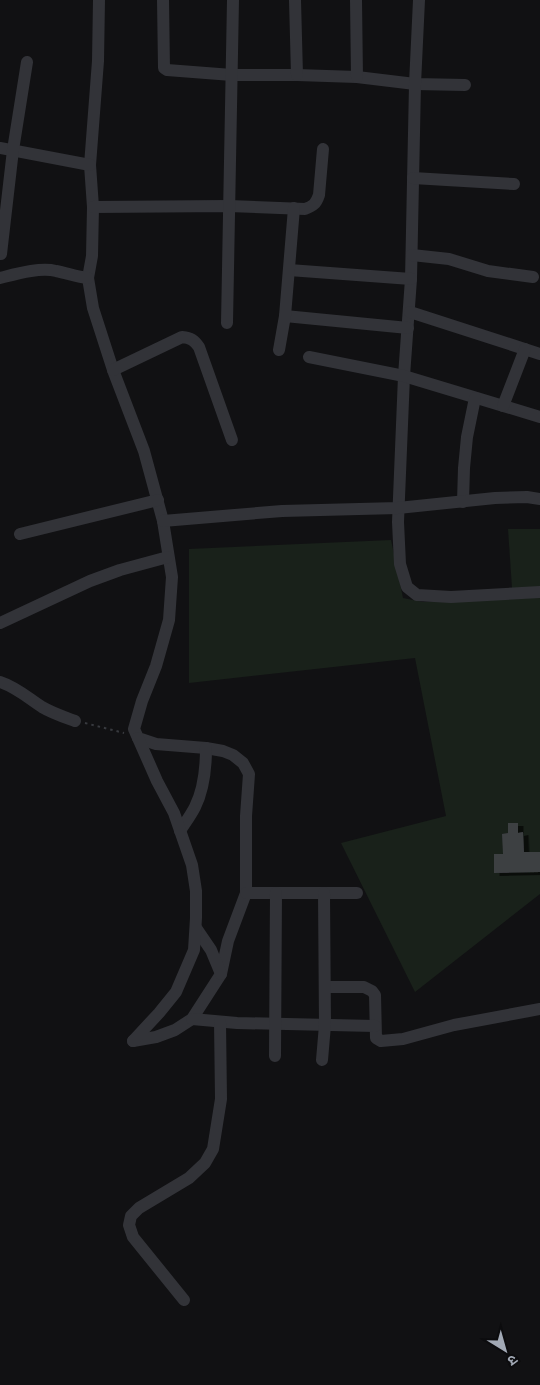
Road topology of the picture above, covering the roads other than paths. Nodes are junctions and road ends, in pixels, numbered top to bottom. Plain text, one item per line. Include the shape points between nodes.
1 (99, 0) edge
2 (163, 0) edge
3 (233, 0) edge
4 (295, 0) edge
5 (356, 0) edge
6 (418, 0) edge
7 (28, 62) dead end
8 (232, 75) junction
9 (297, 75) junction
10 (357, 78) junction
11 (415, 84) junction
12 (464, 85) dead end
13 (0, 148) edge
14 (323, 149) dead end
15 (13, 150) junction
16 (90, 165) junction
17 (413, 178) junction
18 (514, 184) dead end
19 (229, 206) junction
20 (93, 207) junction
21 (294, 208) junction
22 (1, 254) edge
23 (412, 254) junction
24 (289, 270) junction
25 (0, 278) edge
26 (88, 278) junction
27 (533, 278) dead end
28 (411, 279) junction
29 (410, 312) junction
30 (285, 316) junction
31 (227, 323) dead end
32 (408, 328) junction
33 (279, 350) dead end
34 (526, 350) junction
35 (540, 354) edge
36 (309, 357) dead end
37 (113, 370) junction
38 (404, 376) junction
39 (476, 398) junction
40 (503, 406) junction
41 (540, 417) edge
42 (232, 440) dead end
43 (158, 500) junction
44 (540, 500) edge
45 (463, 502) junction
46 (398, 508) junction
47 (163, 521) junction
48 (20, 534) dead end
49 (168, 557) junction
50 (540, 592) edge
51 (0, 623) edge
52 (0, 682) edge
53 (76, 721) road end
54 (138, 738) junction
55 (206, 748) junction
56 (180, 831) junction
57 (357, 892) dead end
58 (246, 893) junction
59 (276, 893) junction
60 (324, 893) junction
61 (196, 928) junction
62 (221, 974) junction
63 (325, 988) junction
64 (540, 1009) edge
65 (192, 1019) junction
66 (220, 1022) junction
67 (274, 1024) junction
68 (325, 1025) junction
69 (375, 1026) junction
70 (275, 1056) dead end
71 (322, 1060) dead end
72 (184, 1300) dead end

1 - 16 street
2 - 8 street via 164,68
3 - 8 street
4 - 9 street
5 - 10 street
6 - 11 street
7 - 15 street
8 - 9 street
8 - 19 street
9 - 10 street
10 - 11 street
11 - 12 street
11 - 17 street
13 - 15 street
14 - 21 street via 317,202 305,209
15 - 16 street
15 - 22 street
16 - 20 street
17 - 18 street
17 - 23 street
19 - 20 street
19 - 21 street
19 - 31 street
20 - 26 street
21 - 24 street
23 - 27 street
23 - 28 street
24 - 28 street
24 - 30 street
25 - 26 street via 54,270
26 - 37 street via 93,308
28 - 29 street
29 - 32 street
29 - 34 street
30 - 32 street
30 - 33 street
32 - 38 street
34 - 35 street
34 - 40 street
36 - 38 street
37 - 42 street via 182,337 190,338 199,347
37 - 43 street via 144,451
38 - 39 street
38 - 46 street
39 - 40 street
39 - 45 street via 467,437
40 - 41 street
43 - 47 street
43 - 48 street
44 - 45 street via 527,497
45 - 46 street
46 - 47 street via 282,511
46 - 50 street via 400,564 407,588 417,595 451,597
47 - 49 street
49 - 51 street via 90,581
49 - 54 street via 172,577 169,620 134,729
52 - 53 street via 42,707
54 - 55 street via 156,744
54 - 56 street
55 - 56 street via 204,781 196,805
55 - 58 street via 233,755 249,774
56 - 61 street via 192,865
57 - 60 street
58 - 59 street
58 - 62 street via 228,940
59 - 60 street
59 - 67 street
60 - 63 street
61 - 62 street via 211,950
61 - 65 street via 194,950 176,992 133,1041 175,1030
62 - 65 street
63 - 68 street
63 - 69 street via 364,987 372,992 375,995
64 - 69 street via 454,1025 403,1040 381,1041 376,1038
65 - 66 street
66 - 67 street
66 - 72 street via 221,1099 213,1149 205,1163 189,1178 138,1208 129,1225 133,1237
67 - 68 street
67 - 70 street
68 - 69 street
68 - 71 street

